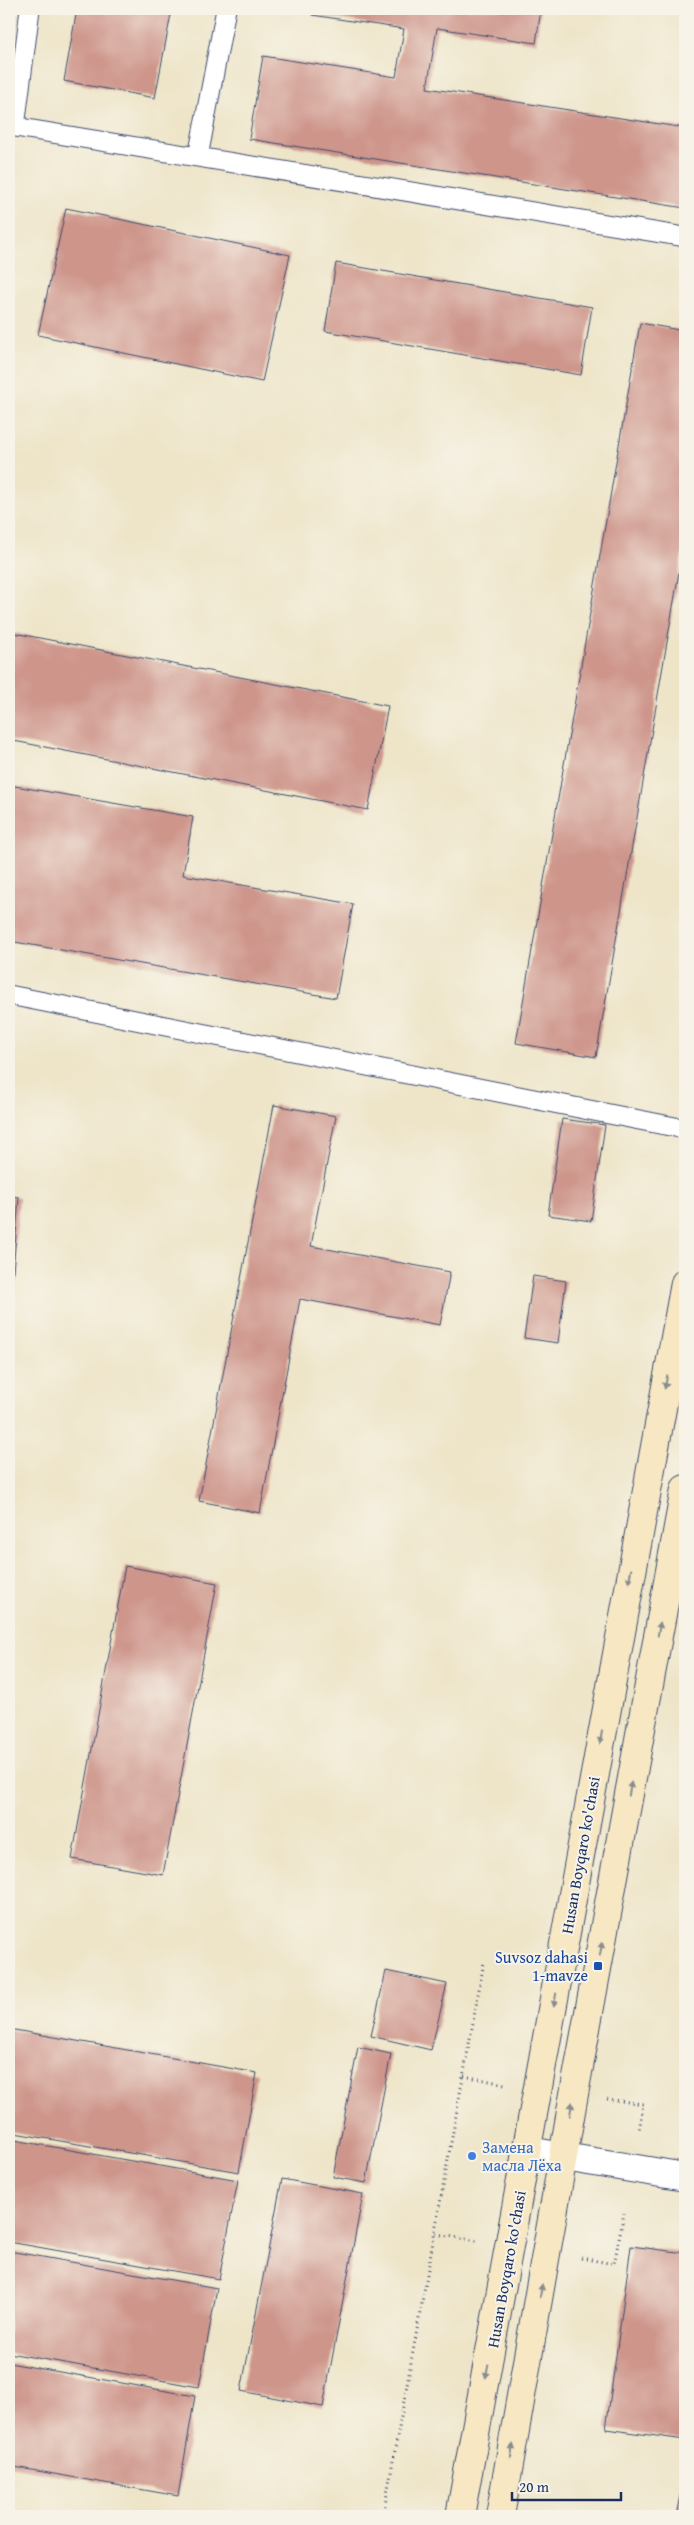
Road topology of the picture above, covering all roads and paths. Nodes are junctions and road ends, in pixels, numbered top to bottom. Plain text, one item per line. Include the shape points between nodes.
1 (30, 9) edge
2 (226, 9) edge
3 (12, 127) edge
4 (198, 157) junction
5 (685, 237) edge
6 (9, 995) edge
7 (685, 1129) edge
8 (685, 1283) edge
9 (685, 1489) edge
10 (636, 1539) junction
11 (680, 1548) edge
12 (484, 1962) dead end
13 (464, 2076) junction
14 (513, 2085) dead end
15 (607, 2098) dead end
16 (639, 2132) dead end
17 (528, 2151) junction
18 (563, 2157) junction
19 (685, 2177) edge
20 (624, 2213) dead end
21 (436, 2234) junction
22 (484, 2242) dead end
23 (581, 2258) dead end
24 (383, 2516) edge
25 (460, 2516) edge
26 (500, 2516) edge

1 - 3 lane
2 - 4 lane
3 - 4 lane
4 - 5 lane
6 - 7 lane
8 -> 10 main road, Husan Boyqaro ko'chasi
9 - 11 main road
10 - 11 main road
10 -> 17 main road, Husan Boyqaro ko'chasi
18 -> 11 main road
12 - 13 path
13 - 14 path
13 - 21 path
15 - 16 path via 643,2104
17 - 18 street
17 -> 25 main road, Husan Boyqaro ko'chasi
18 - 19 street
26 -> 18 main road
20 - 23 path via 614,2264
21 - 22 path
21 - 24 path

